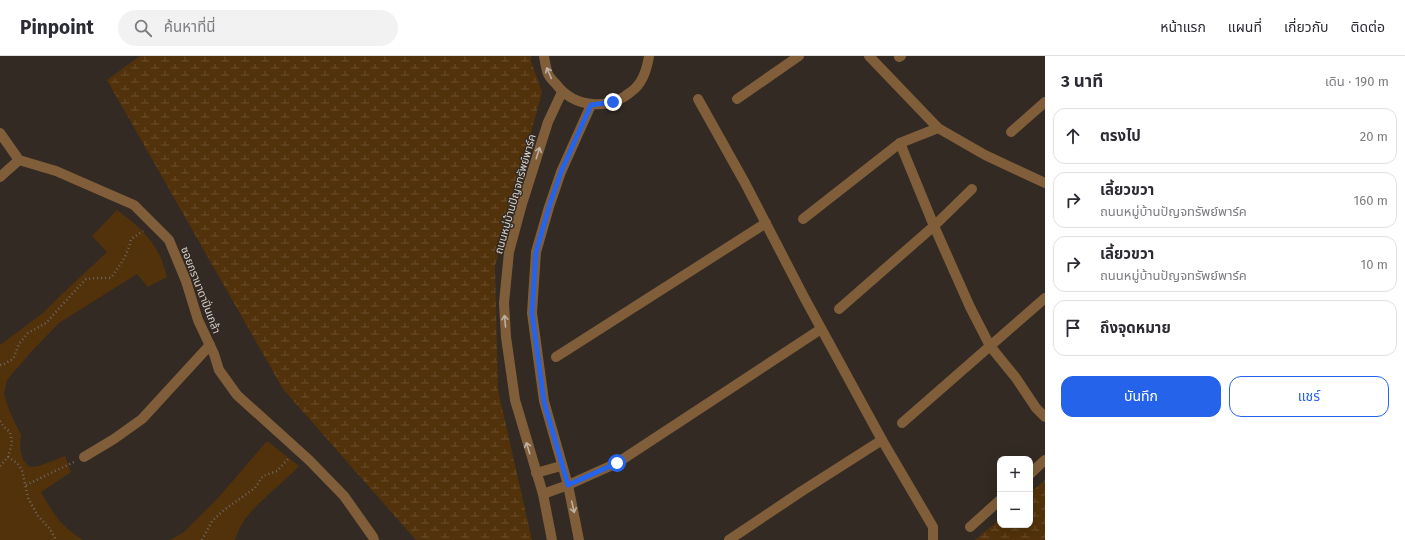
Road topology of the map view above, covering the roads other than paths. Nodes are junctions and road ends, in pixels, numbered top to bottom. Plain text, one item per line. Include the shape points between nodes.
1 (544, 56) edge
2 (649, 56) edge
3 (799, 56) edge
4 (869, 56) edge
5 (562, 92) junction
6 (698, 99) dead end
7 (737, 99) dead end
8 (1045, 102) edge
9 (591, 105) junction
10 (938, 128) junction
11 (1011, 132) dead end
12 (0, 133) edge
13 (900, 143) junction
14 (19, 160) junction
15 (0, 177) edge
16 (1045, 183) edge
17 (972, 189) dead end
18 (803, 219) dead end
19 (766, 223) junction
20 (934, 226) junction
21 (1045, 298) edge
22 (839, 309) dead end
23 (821, 328) junction
24 (210, 345) junction
25 (990, 346) junction
26 (556, 357) dead end
27 (1045, 416) edge
28 (902, 423) dead end
29 (882, 440) junction
30 (84, 457) road end
31 (1045, 460) edge
32 (561, 466) junction
33 (1033, 471) edge
34 (536, 473) junction
35 (568, 485) junction
36 (542, 494) junction
37 (997, 503) edge
38 (970, 527) dead end
39 (374, 540) edge
40 (552, 540) edge
41 (579, 540) edge
42 (729, 540) edge
43 (933, 540) edge

5 -> 1 street via 548,74
2 - 9 street via 646,73 633,91 613,102
3 - 7 street
4 - 10 street
5 - 9 street via 576,101
34 -> 5 street, ถนนหมู่บ้านปัญจทรัพย์พาร์ค via 515,400 504,303 509,252 522,204 548,122
6 - 19 street
8 - 11 street
9 - 32 street via 561,172 536,252 532,313 544,402
10 - 13 street
10 - 16 street via 986,155
12 - 14 street
13 - 18 street
13 - 20 street
14 - 15 street
14 - 24 street, ซอยกรานาดาปิ่นเกล้า via 56,171 134,205 169,240 186,281 198,320
17 - 20 street
19 - 23 street
19 - 26 street
20 - 22 street
20 - 25 street
21 - 25 street
23 - 29 street
23 - 35 street via 617,463
24 - 30 street via 142,419
24 - 39 street, ซอยกรานาดาปิ่นเกล้า via 219,370 237,395 344,496
25 - 27 street via 1036,408
25 - 28 street
29 - 42 street
29 - 43 street via 933,527
31 - 33 street
32 - 34 street
32 - 35 street
34 - 36 street, ถนนหมู่บ้านปัญจทรัพย์พาร์ค
35 - 36 street
35 -> 41 street
36 - 40 street, ถนนหมู่บ้านปัญจทรัพย์พาร์ค
37 - 38 street

